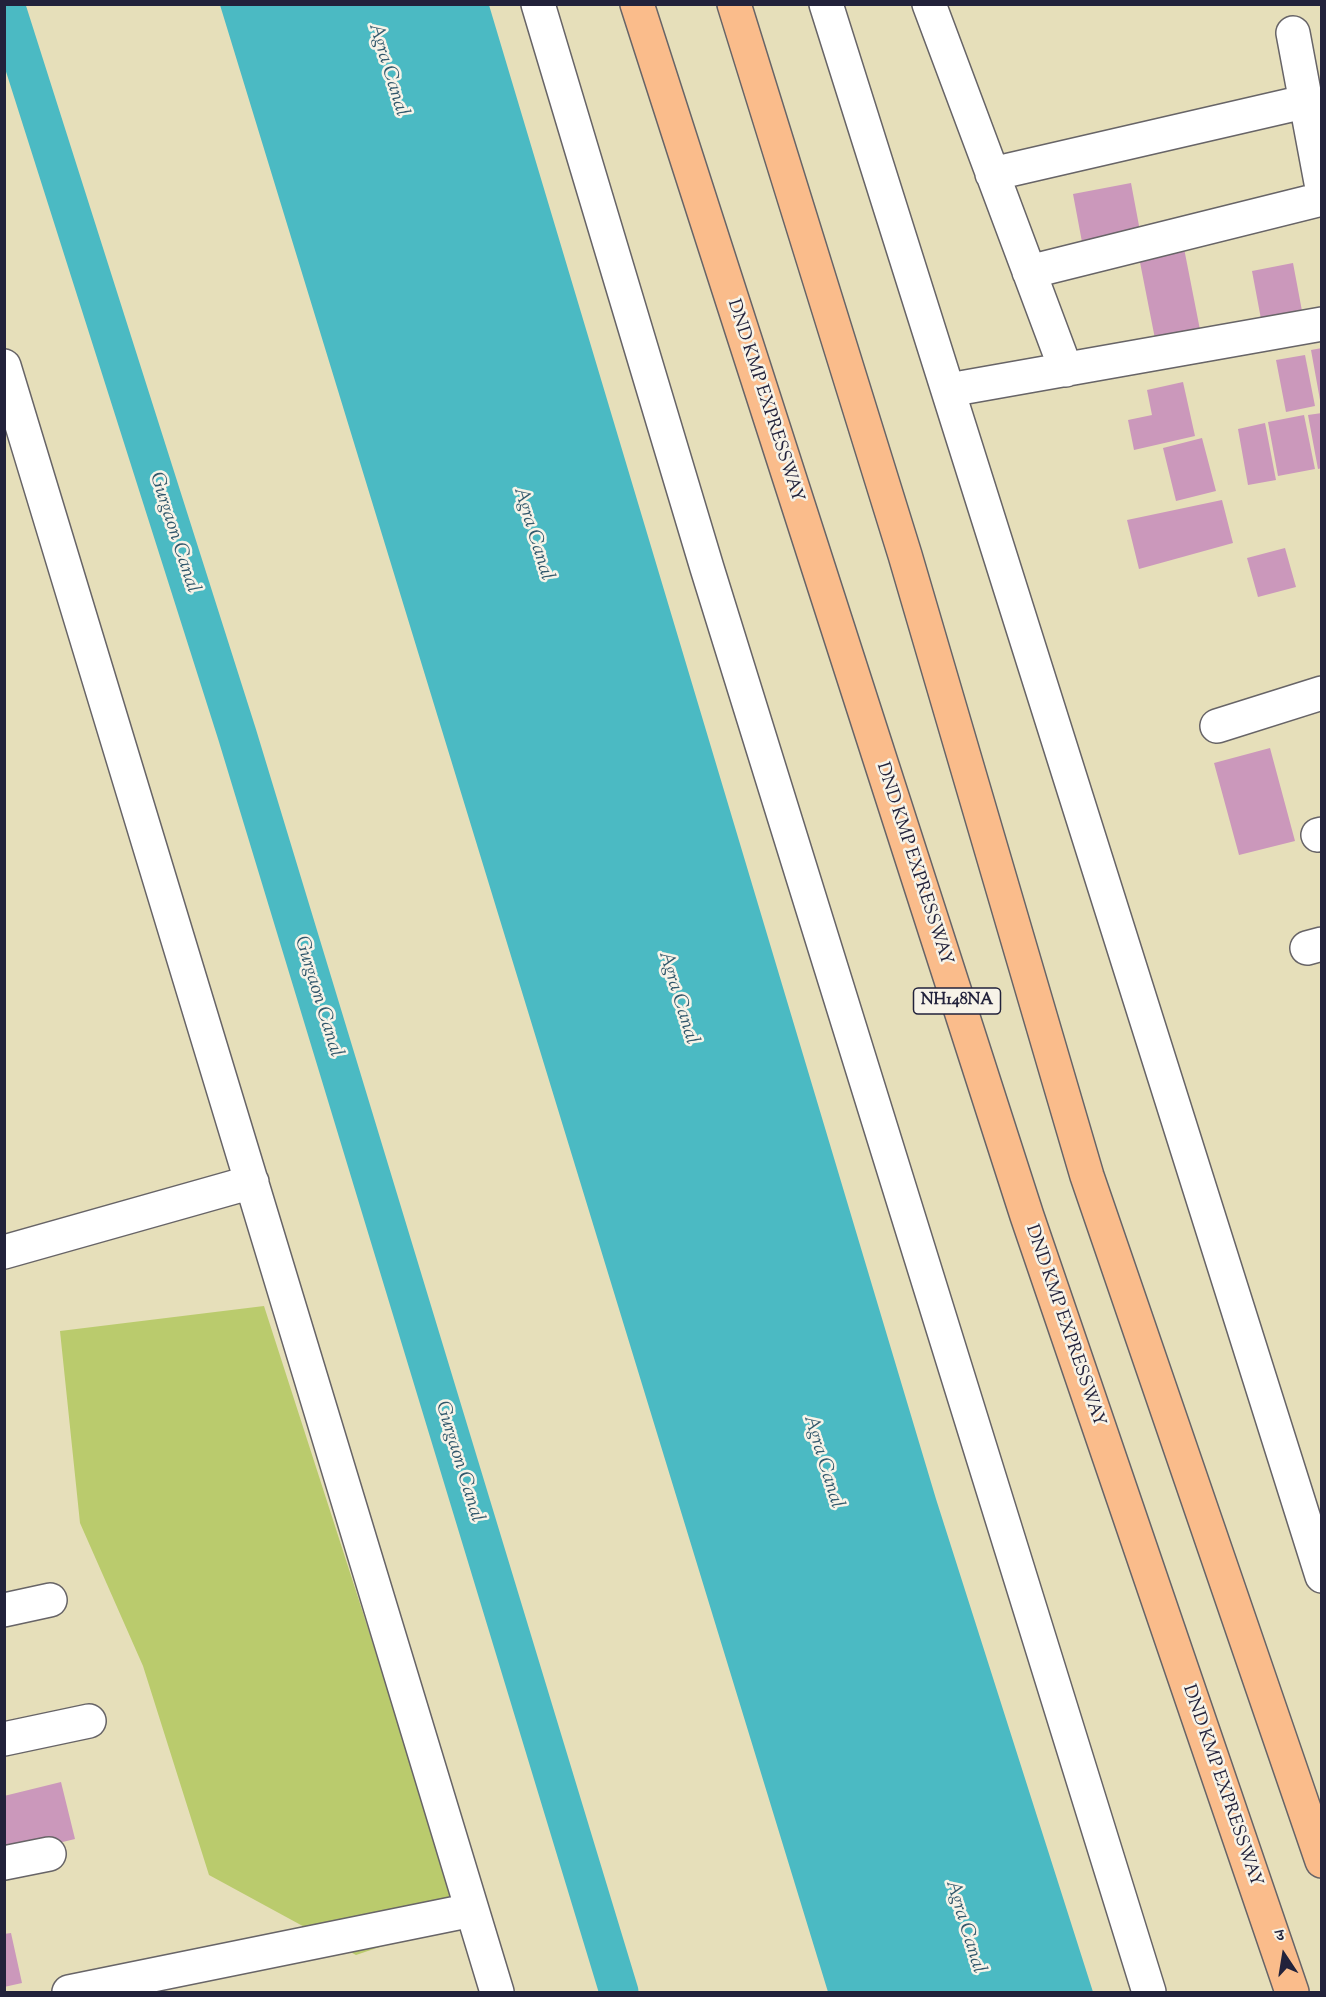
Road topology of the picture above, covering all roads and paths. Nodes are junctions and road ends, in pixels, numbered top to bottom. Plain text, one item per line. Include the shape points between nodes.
1 (538, 4) edge
2 (637, 4) edge
3 (734, 4) edge
4 (826, 4) edge
5 (929, 4) edge
6 (1293, 33) dead end
7 (1304, 102) junction
8 (993, 174) junction
9 (1322, 188) edge
10 (1322, 199) edge
11 (1029, 272) junction
12 (1322, 324) edge
13 (4, 366) edge
14 (1066, 370) junction
15 (949, 390) junction
16 (10, 403) edge
17 (1322, 693) edge
18 (1217, 726) dead end
19 (252, 1182) junction
20 (4, 1252) edge
21 (1319, 1561) edge
22 (50, 1600) dead end
23 (4, 1610) edge
24 (89, 1721) dead end
25 (4, 1739) edge
26 (49, 1854) dead end
27 (1322, 1862) edge
28 (4, 1863) edge
29 (472, 1910) junction
30 (69, 1992) edge
31 (497, 1992) edge
32 (1149, 1992) edge
33 (1292, 1992) edge

1 - 32 street via 707,568
2 - 33 highway, DND KMP EXPRESSWAY / NH148NA via 1027,1216
3 - 27 highway via 909,566 1087,1176
4 - 15 street
5 - 8 street
6 - 7 street
7 - 8 street
7 - 9 street
8 - 11 street
10 - 11 street
11 - 14 street
12 - 14 street
13 - 16 street
14 - 15 street
15 - 21 street
16 - 19 street
17 - 18 street
19 - 20 street
19 - 29 street
22 - 23 street
24 - 25 street
26 - 28 street
29 - 30 street
29 - 31 street

